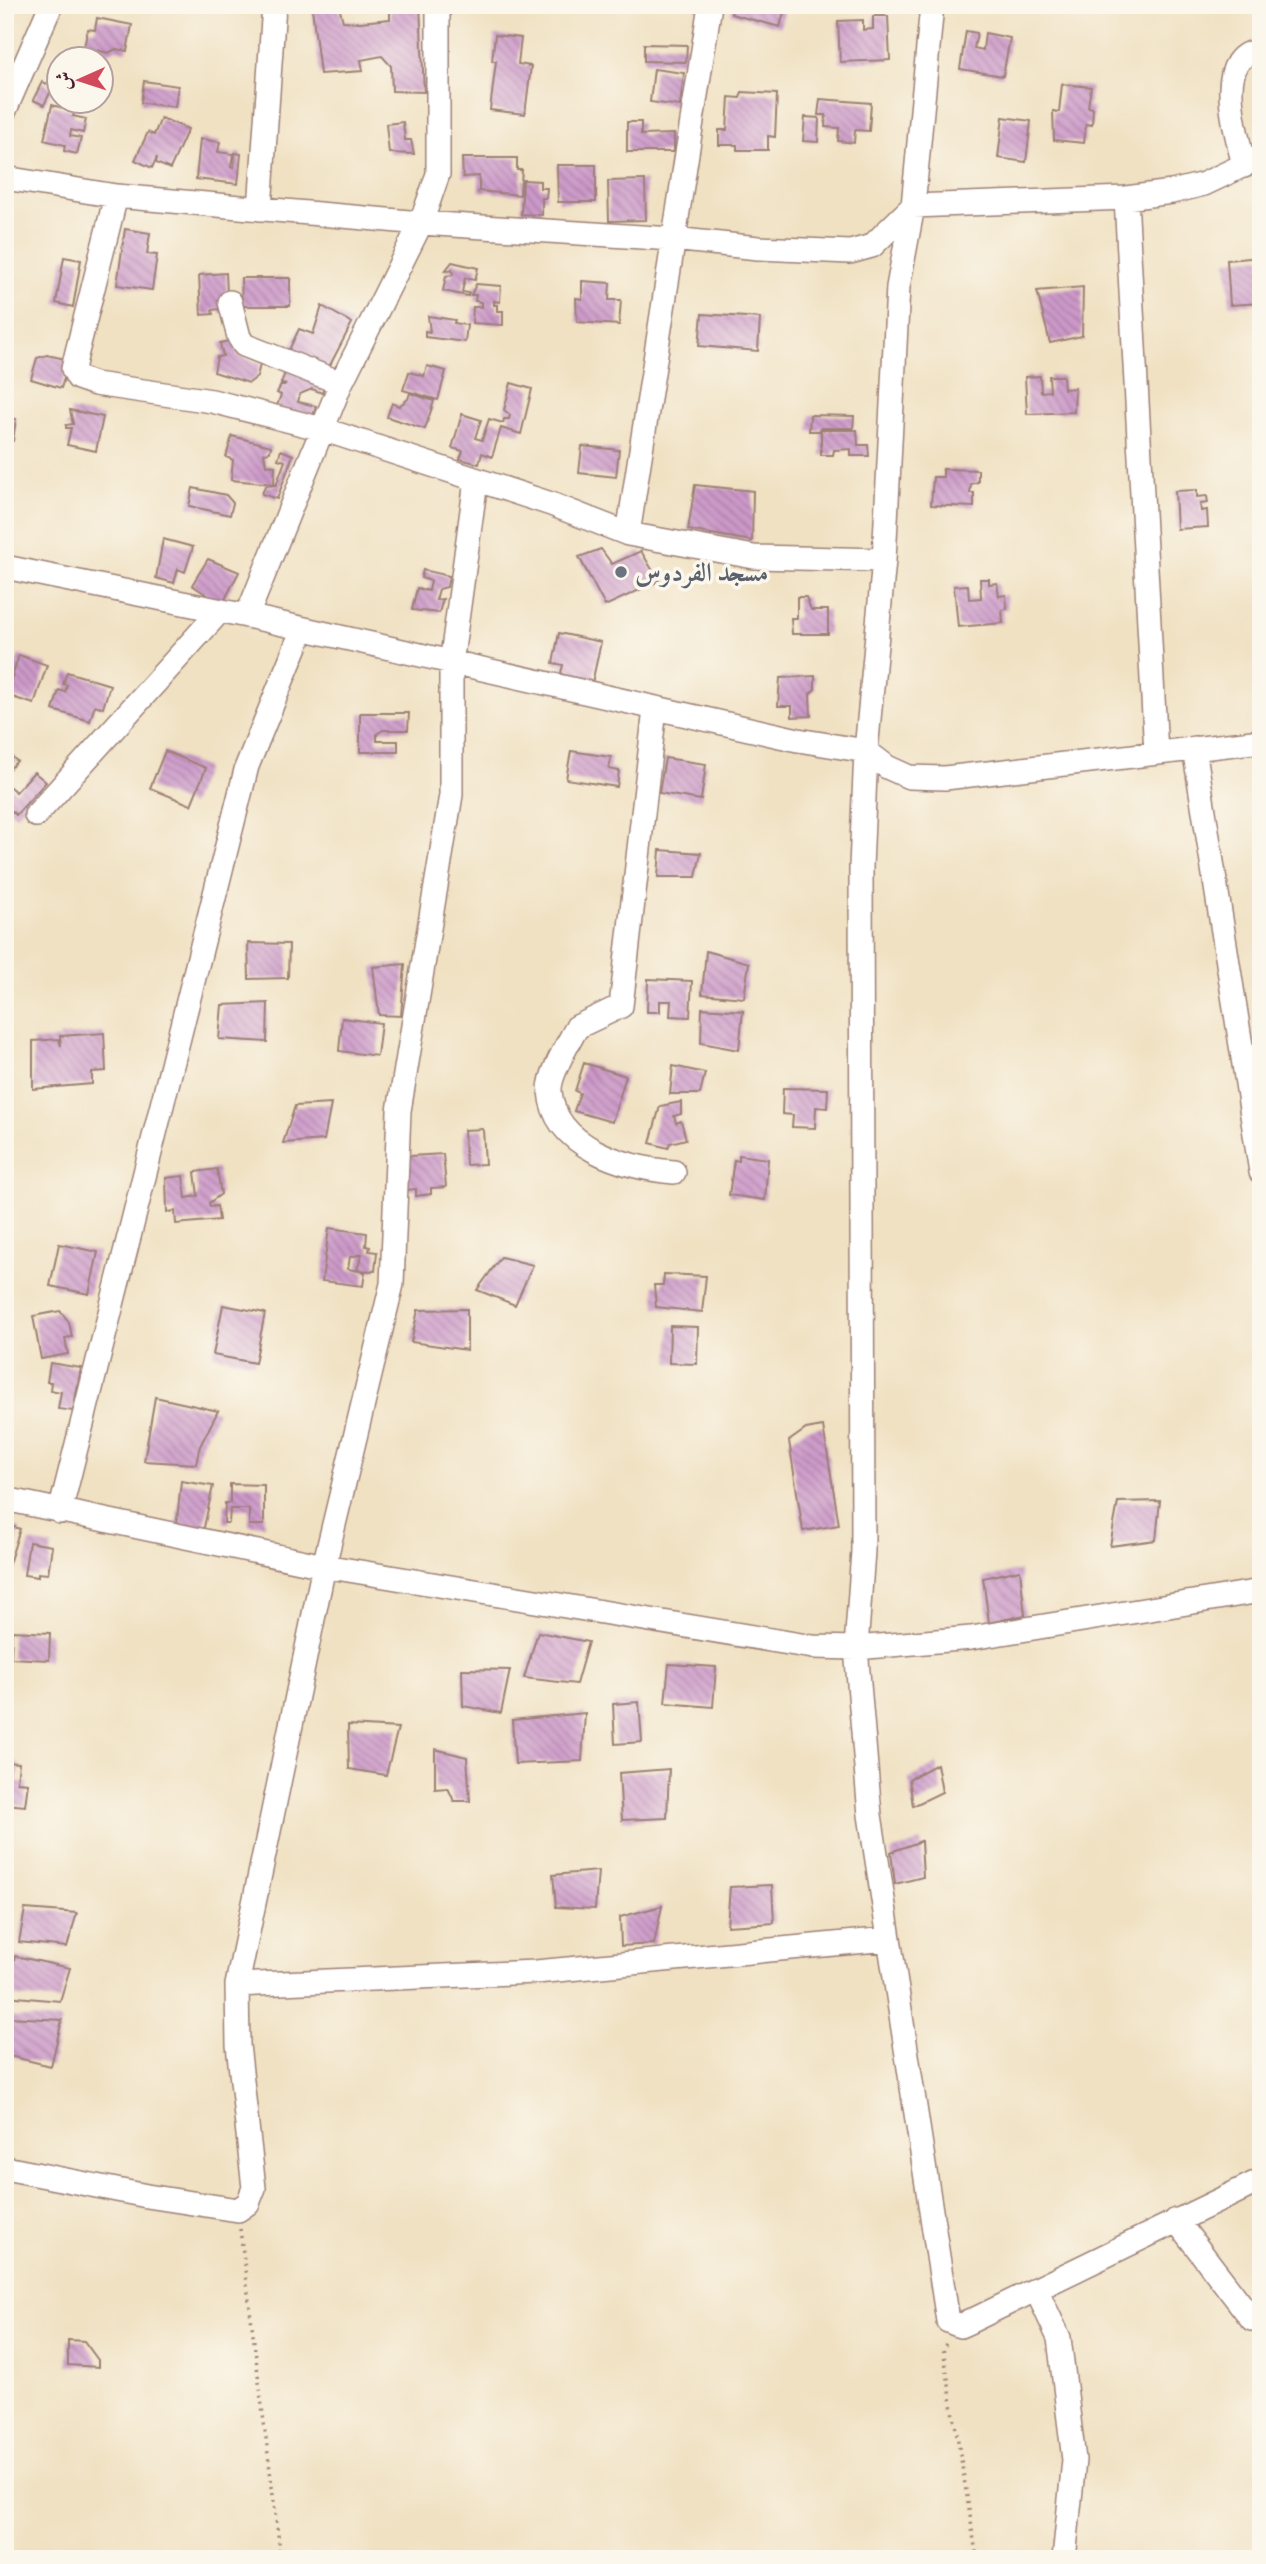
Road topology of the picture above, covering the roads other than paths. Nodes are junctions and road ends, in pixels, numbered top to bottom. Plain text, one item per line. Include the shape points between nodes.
1 (51, 5) edge
2 (274, 5) edge
3 (438, 5) edge
4 (710, 5) edge
5 (932, 5) edge
6 (1261, 51) edge
7 (5, 110) edge
8 (1252, 162) edge
9 (5, 178) edge
10 (116, 196) junction
11 (1126, 198) junction
12 (913, 206) junction
13 (260, 209) junction
14 (421, 223) junction
15 (673, 239) junction
16 (230, 302) dead end
17 (341, 383) junction
18 (322, 429) junction
19 (476, 481) junction
20 (628, 534) junction
21 (884, 560) junction
22 (5, 567) edge
23 (218, 613) junction
24 (247, 616) junction
25 (303, 629) junction
26 (451, 664) junction
27 (655, 709) junction
28 (1261, 741) edge
29 (1194, 748) junction
30 (866, 751) junction
31 (1156, 752) junction
32 (36, 815) dead end
33 (674, 1172) dead end
34 (1261, 1172) edge
35 (5, 1499) edge
36 (60, 1512) junction
37 (324, 1566) junction
38 (1261, 1591) edge
39 (856, 1648) junction
40 (888, 1939) junction
41 (237, 1985) junction
42 (5, 2168) edge
43 (1261, 2180) edge
44 (1176, 2220) junction
45 (1036, 2289) junction
46 (1252, 2319) dead end
47 (1064, 2559) edge

1 - 7 street
2 - 13 street
3 - 14 street via 438,174
4 - 15 street
5 - 12 street
6 - 8 street via 1241,59 1232,71 1231,105
8 - 11 street via 1204,184
9 - 10 street
10 - 13 street
10 - 18 street via 76,356 78,378 212,401
11 - 12 street
11 - 31 street
12 - 15 street via 872,246 850,252
12 - 21 street via 898,287
13 - 14 street
14 - 15 street
14 - 17 street
15 - 20 street
16 - 17 street via 244,345
17 - 18 street
18 - 19 street
18 - 24 street
19 - 20 street
19 - 26 street
20 - 21 street via 754,556
21 - 30 street
22 - 23 street
23 - 24 street
23 - 32 street
24 - 25 street
25 - 26 street
25 - 36 street via 247,766
26 - 27 street
26 - 37 street via 451,795 399,1111 392,1283
27 - 30 street
27 - 33 street via 621,1006 577,1027 549,1088 555,1114 577,1142 610,1157
28 - 29 street
29 - 31 street
29 - 34 street
30 - 31 street via 909,777 946,778
30 - 39 street via 861,909 863,1551
35 - 36 street
36 - 37 street
37 - 39 street via 813,1647
37 - 41 street
38 - 39 street via 971,1638
39 - 40 street via 870,1815
40 - 41 street via 536,1972
40 - 45 street via 948,2321 960,2326
41 - 42 street via 238,2045 254,2188 248,2203 238,2210
43 - 44 street
44 - 45 street
44 - 46 street
45 - 47 street via 1059,2338 1074,2460

